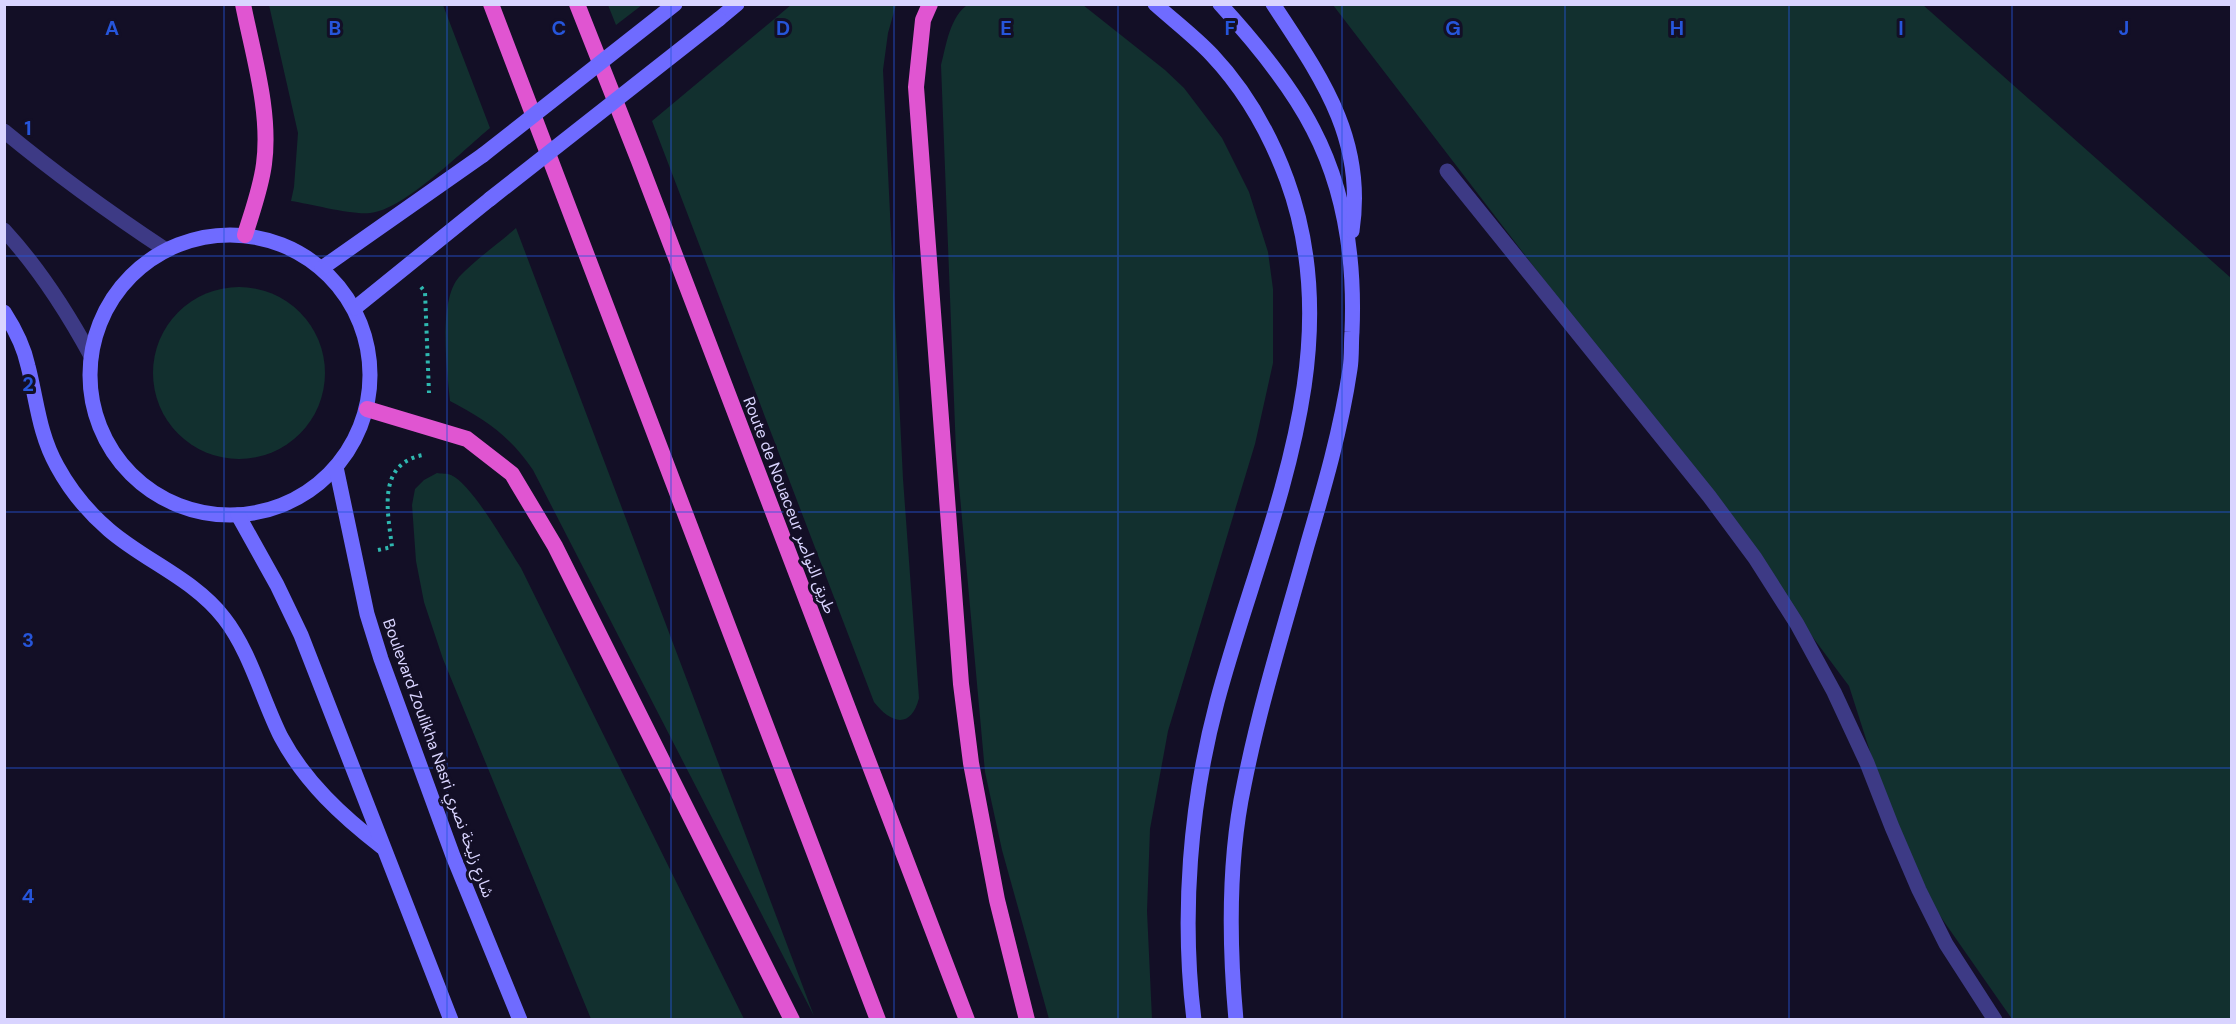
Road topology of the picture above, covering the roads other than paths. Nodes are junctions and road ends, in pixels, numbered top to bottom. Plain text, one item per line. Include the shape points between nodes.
1 (243, 4) edge
2 (491, 4) edge
3 (577, 4) edge
4 (675, 4) edge
5 (737, 4) edge
6 (930, 4) edge
7 (1155, 4) edge
8 (1220, 4) edge
9 (1273, 4) edge
10 (4, 131) edge
11 (1447, 171) dead end
12 (4, 230) edge
13 (245, 235) junction
14 (1350, 246) junction
15 (166, 250) junction
16 (322, 268) junction
17 (355, 308) junction
18 (4, 312) edge
19 (91, 356) junction
20 (368, 409) junction
21 (336, 467) junction
22 (238, 515) junction
23 (382, 847) junction
24 (451, 1020) edge
25 (520, 1020) edge
26 (792, 1020) edge
27 (878, 1020) edge
28 (967, 1020) edge
29 (1027, 1020) edge
30 (1194, 1020) edge
31 (1236, 1020) edge
32 (1995, 1020) edge

1 - 13 highway via 260,87 265,140 264,164
2 - 27 highway
3 - 28 highway, Route de Nouaceur طريق النواصر
4 - 16 main road, bridge via 483,155
5 - 17 main road, bridge
6 - 29 highway via 923,20 916,87 961,684 971,763 997,900
7 - 30 main road via 1212,55 1260,120 1293,195 1309,273 1308,369 1299,422 1216,704 1196,813 1188,940
8 - 14 main road via 1292,94 1313,129 1330,166
9 - 14 main road via 1325,89 1348,142 1356,194
10 - 15 street via 98,204
11 - 32 street via 1709,496 1767,577 1834,692 1946,944
12 - 19 street via 45,279
13 - 15 main road via 218,235
13 - 16 main road via 286,246
14 - 31 main road via 1350,367 1335,448 1264,698 1243,787 1232,877 1231,968
15 - 19 main road via 147,261 116,293 104,312
16 - 17 main road
17 - 20 main road via 368,340 372,375
18 - 23 main road via 23,348 45,440 71,489 110,531 188,584 224,618 238,639 296,762 333,805
19 - 22 main road via 94,410 104,436 136,480 184,507
20 - 21 main road via 350,450
20 - 26 highway via 467,439 512,474 555,546
21 - 22 main road via 308,492 275,508
21 - 25 main road, Boulevard Zoulikha Nasri شارع زليخة نصري via 381,659 453,856
22 - 23 main road via 301,634
23 - 24 main road

